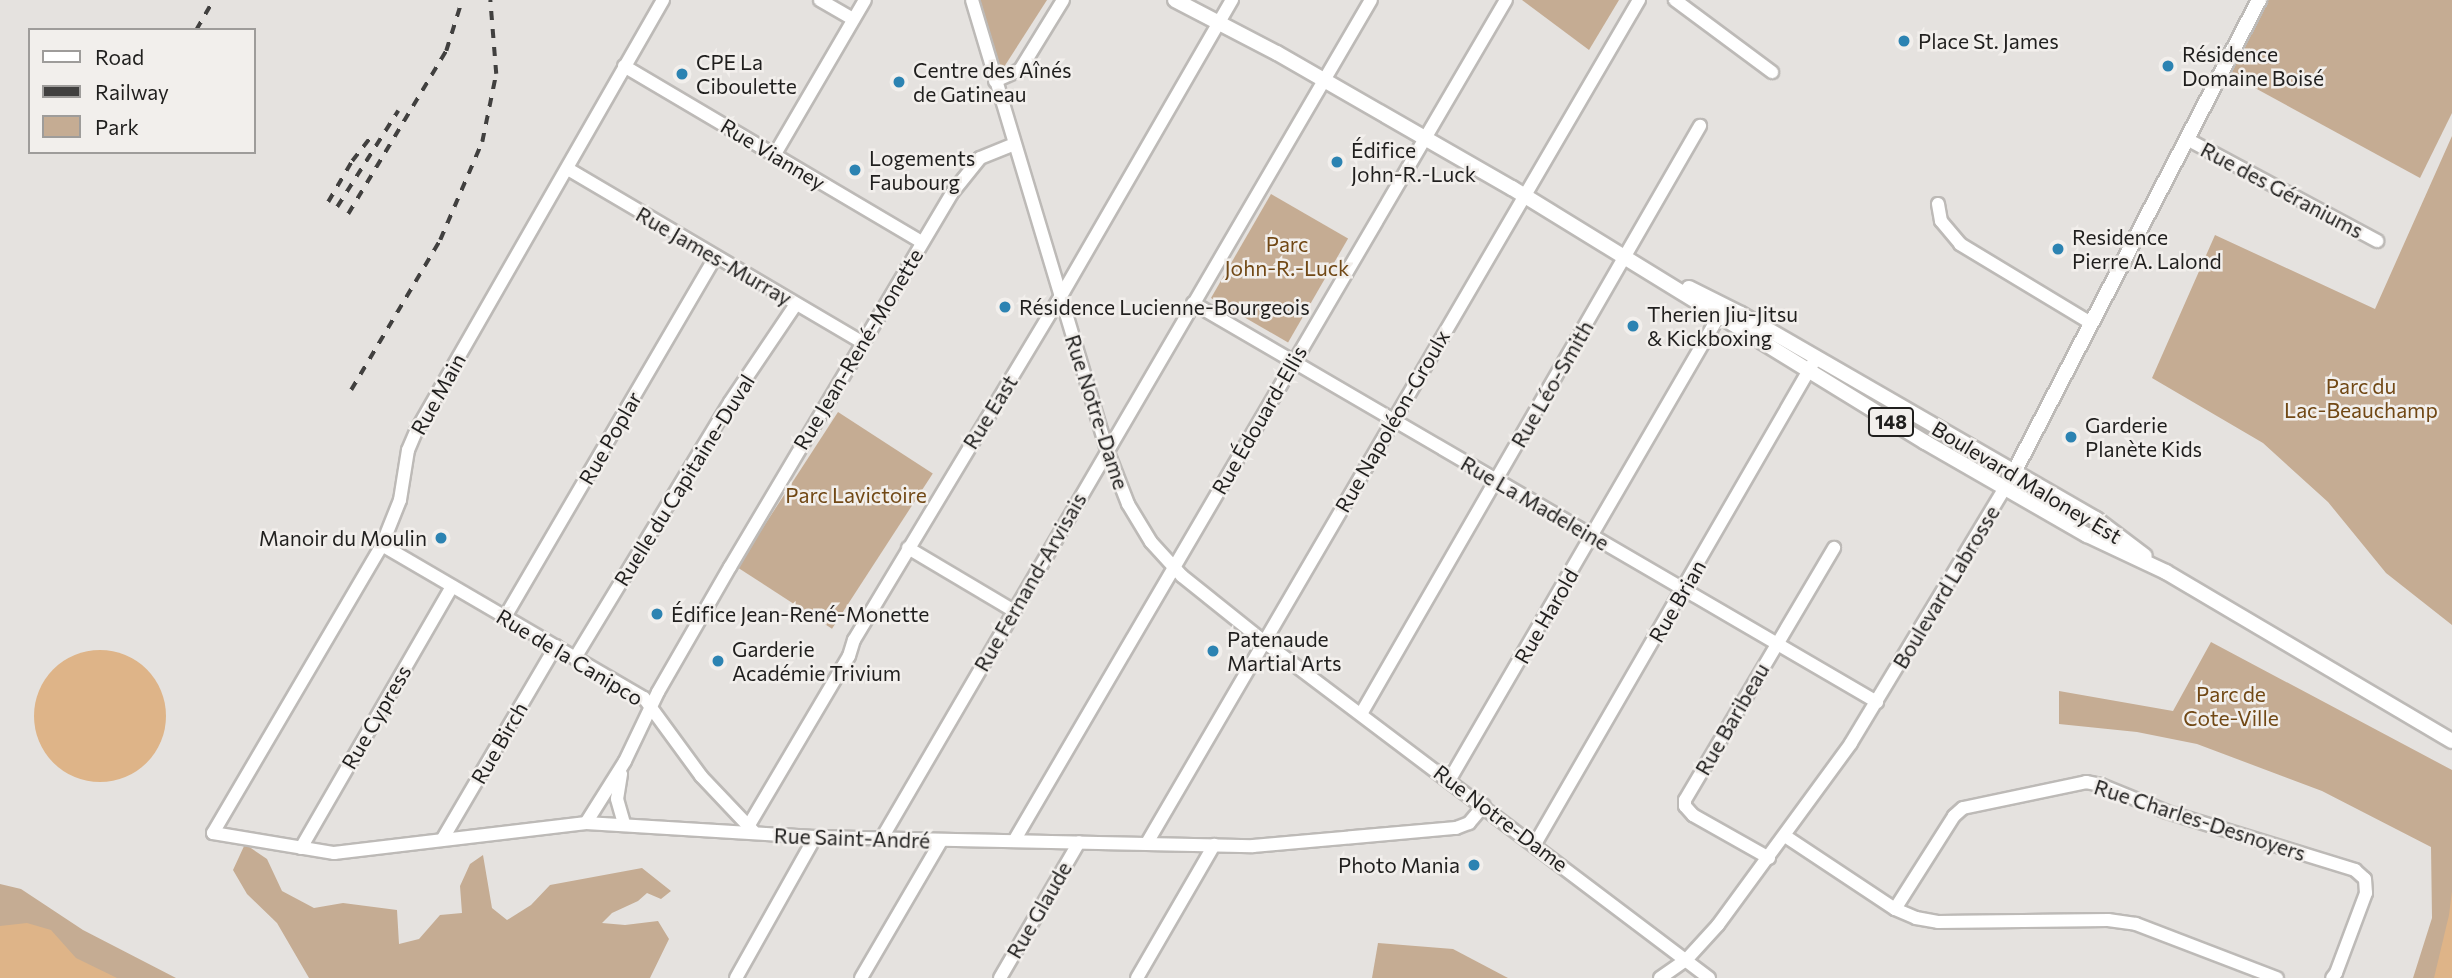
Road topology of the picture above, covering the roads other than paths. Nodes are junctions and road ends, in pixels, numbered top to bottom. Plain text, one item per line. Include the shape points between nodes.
1 (663, 0) edge
2 (820, 0) edge
3 (865, 0) edge
4 (972, 0) edge
5 (1063, 0) edge
6 (1175, 0) edge
7 (1233, 0) edge
8 (1371, 0) edge
9 (1506, 0) edge
10 (1639, 0) edge
11 (1675, 0) edge
12 (2259, 0) edge
13 (853, 19) junction
14 (1219, 22) junction
15 (624, 66) junction
16 (1772, 72) dead end
17 (1323, 79) junction
18 (995, 81) junction
19 (1700, 126) dead end
20 (1424, 138) junction
21 (2187, 139) junction
22 (1013, 145) junction
23 (775, 154) junction
24 (568, 169) junction
25 (1525, 196) junction
26 (1938, 204) dead end
27 (2376, 241) dead end
28 (922, 242) junction
29 (1626, 256) junction
30 (715, 258) junction
31 (1061, 296) junction
32 (1193, 303) junction
33 (796, 304) junction
34 (1722, 311) junction
35 (2091, 323) junction
36 (862, 342) junction
37 (1816, 358) junction
38 (1293, 361) junction
39 (1809, 373) junction
40 (1392, 419) junction
41 (1107, 450) junction
42 (2014, 471) junction
43 (1496, 480) junction
44 (2005, 488) junction
45 (1592, 536) junction
46 (382, 545) junction
47 (908, 548) junction
48 (1834, 548) dead end
49 (1172, 567) junction
50 (2166, 572) junction
51 (452, 586) junction
52 (1684, 590) junction
53 (1014, 611) junction
54 (505, 617) junction
55 (1263, 641) junction
56 (1776, 643) junction
57 (556, 646) junction
58 (575, 658) junction
59 (1877, 702) junction
60 (653, 708) junction
61 (1361, 714) junction
62 (2452, 741) edge
63 (625, 761) junction
64 (1450, 779) junction
65 (1484, 805) junction
66 (586, 823) junction
67 (624, 824) junction
68 (752, 830) junction
69 (214, 833) joint
70 (1785, 836) junction
71 (815, 837) junction
72 (882, 838) junction
73 (442, 840) junction
74 (941, 841) junction
75 (1014, 841) junction
76 (1079, 842) junction
77 (1147, 843) junction
78 (1535, 844) junction
79 (1214, 845) junction
80 (301, 848) junction
81 (1769, 858) junction
82 (1895, 909) junction
83 (1687, 959) junction
84 (736, 978) edge
85 (861, 978) edge
86 (1000, 978) edge
87 (1137, 978) edge
88 (1660, 978) edge
89 (1709, 978) edge
90 (2277, 978) edge
91 (2332, 978) edge

1 - 15 street, Rue Main
2 - 13 street
3 - 13 street
4 - 18 street, Rue Notre-Dame
5 - 18 street via 1020,70
6 - 14 main road, Boulevard Maloney Est / 148
7 - 14 street, Rue East
8 - 17 street, Rue Fernand-Arvisais
9 - 20 street, Rue Édouard-Ellis
10 - 25 street, Rue Napoléon-Groulx
11 - 16 street
12 - 21 main road, Boulevard Labrosse
13 - 23 street
14 - 17 main road, Boulevard Maloney Est / 148
14 - 31 street, Rue East
15 - 23 street, Rue Vianney
15 - 24 street, Rue Main
17 - 20 main road, Boulevard Maloney Est / 148
17 - 32 street, Rue Fernand-Arvisais
18 - 22 street, Rue Notre-Dame
19 - 29 street, Rue Léo-Smith
20 - 25 main road, Boulevard Maloney Est / 148
20 - 38 street, Rue Édouard-Ellis
21 - 27 street, Rue des Géraniums
21 - 35 main road, Boulevard Labrosse
22 - 28 street, Rue Jean-René-Monette via 996,149 973,164
22 - 31 street, Rue Notre-Dame
23 - 28 street, Rue Vianney
24 - 30 street, Rue James-Murray
24 - 46 street, Rue Main via 417,429 408,450 400,499
25 - 29 main road, Boulevard Maloney Est / 148
25 - 40 street, Rue Napoléon-Groulx
26 - 35 street via 1941,221 1960,244
28 - 36 street, Rue Jean-René-Monette
29 - 34 main road, Boulevard Maloney Est / 148
29 - 43 street, Rue Léo-Smith
30 - 33 street, Rue James-Murray
30 - 54 street, Rue Poplar
31 - 41 street, Rue Notre-Dame
31 - 47 street, Rue East
32 - 38 street, Rue La Madeleine
32 - 41 street, Rue Fernand-Arvisais
33 - 36 street, Rue James-Murray
33 - 58 street, Ruelle du Capitaine-Duval via 730,402
34 - 37 main road, Boulevard Maloney Est / 148
34 - 39 main road, Boulevard Maloney Est / 148
34 - 45 street, Rue Harold
35 - 42 main road, Boulevard Labrosse
36 - 60 street, Rue Jean-René-Monette via 658,692
37 - 39 street, Rue Brian
37 - 42 main road, Boulevard Maloney Est / 148
38 - 40 street, Rue La Madeleine
38 - 49 street, Rue Édouard-Ellis
39 - 44 main road, Boulevard Maloney Est / 148
39 - 52 street, Rue Brian
40 - 43 street, Rue La Madeleine
40 - 55 street, Rue Napoléon-Groulx
41 - 49 street, Rue Notre-Dame via 1135,518
41 - 53 street, Rue Fernand-Arvisais
42 - 44 main road, Boulevard Labrosse
42 - 50 main road, Boulevard Maloney Est / 148 via 2096,519
43 - 45 street, Rue La Madeleine
43 - 61 street, Rue Léo-Smith
44 - 50 main road, Boulevard Maloney Est / 148 via 2087,536
44 - 59 street, Boulevard Labrosse
45 - 52 street, Rue La Madeleine
45 - 64 street, Rue Harold
46 - 51 street, Rue de la Canipco
46 - 69 street, Rue Main
47 - 53 street
47 - 68 street, Rue East
48 - 56 street, Rue Baribeau
49 - 55 street, Rue Notre-Dame
49 - 75 street, Rue Édouard-Ellis
50 - 62 main road, Boulevard Maloney Est / 148
51 - 54 street, Rue de la Canipco
51 - 80 street, Rue Cypress
52 - 56 street, Rue La Madeleine
52 - 78 street, Rue Brian
53 - 72 street, Rue Fernand-Arvisais
54 - 57 street, Rue de la Canipco
55 - 61 street, Rue Notre-Dame
55 - 77 street, Rue Napoléon-Groulx
56 - 59 street, Rue La Madeleine
56 - 81 street, Rue Baribeau via 1685,800 1693,816
57 - 58 street, Rue de la Canipco
57 - 73 street, Rue Birch
58 - 60 street, Rue de la Canipco via 644,698
59 - 70 street, Boulevard Labrosse
60 - 63 street, Rue Jean-René-Monette
60 - 68 street, Rue de la Canipco via 701,776
61 - 64 street, Rue Notre-Dame
63 - 66 street, Rue Jean-René-Monette
63 - 67 street, Rue Jean-René-Monette via 617,787
64 - 65 street, Rue Notre-Dame
65 - 78 street, Rue Notre-Dame
65 - 79 street, Rue Saint-André via 1469,824 1456,828 1275,845
66 - 67 street, Rue Saint-André
66 - 73 street, Rue Saint-André
67 - 68 street, Rue Saint-André
68 - 71 street, Rue Saint-André
69 - 80 street, Rue Saint-André
70 - 81 street, Boulevard Labrosse
70 - 82 street
71 - 72 street, Rue Saint-André
71 - 84 street
72 - 74 street, Rue Saint-André
73 - 80 street, Rue Saint-André via 334,853
74 - 75 street, Rue Saint-André
74 - 85 street
75 - 76 street, Rue Saint-André
76 - 77 street, Rue Saint-André
76 - 86 street, Rue Glaude
77 - 79 street, Rue Saint-André
78 - 83 street, Rue Notre-Dame
79 - 87 street
81 - 83 street, Boulevard Labrosse
82 - 90 street via 1938,922 2109,920 2136,924
82 - 91 street, Rue Charles-Desnoyers via 1954,816 1964,808 2086,782 2166,812 2355,870 2365,879 2367,893
83 - 88 street, Boulevard Labrosse
83 - 89 street, Rue Notre-Dame

